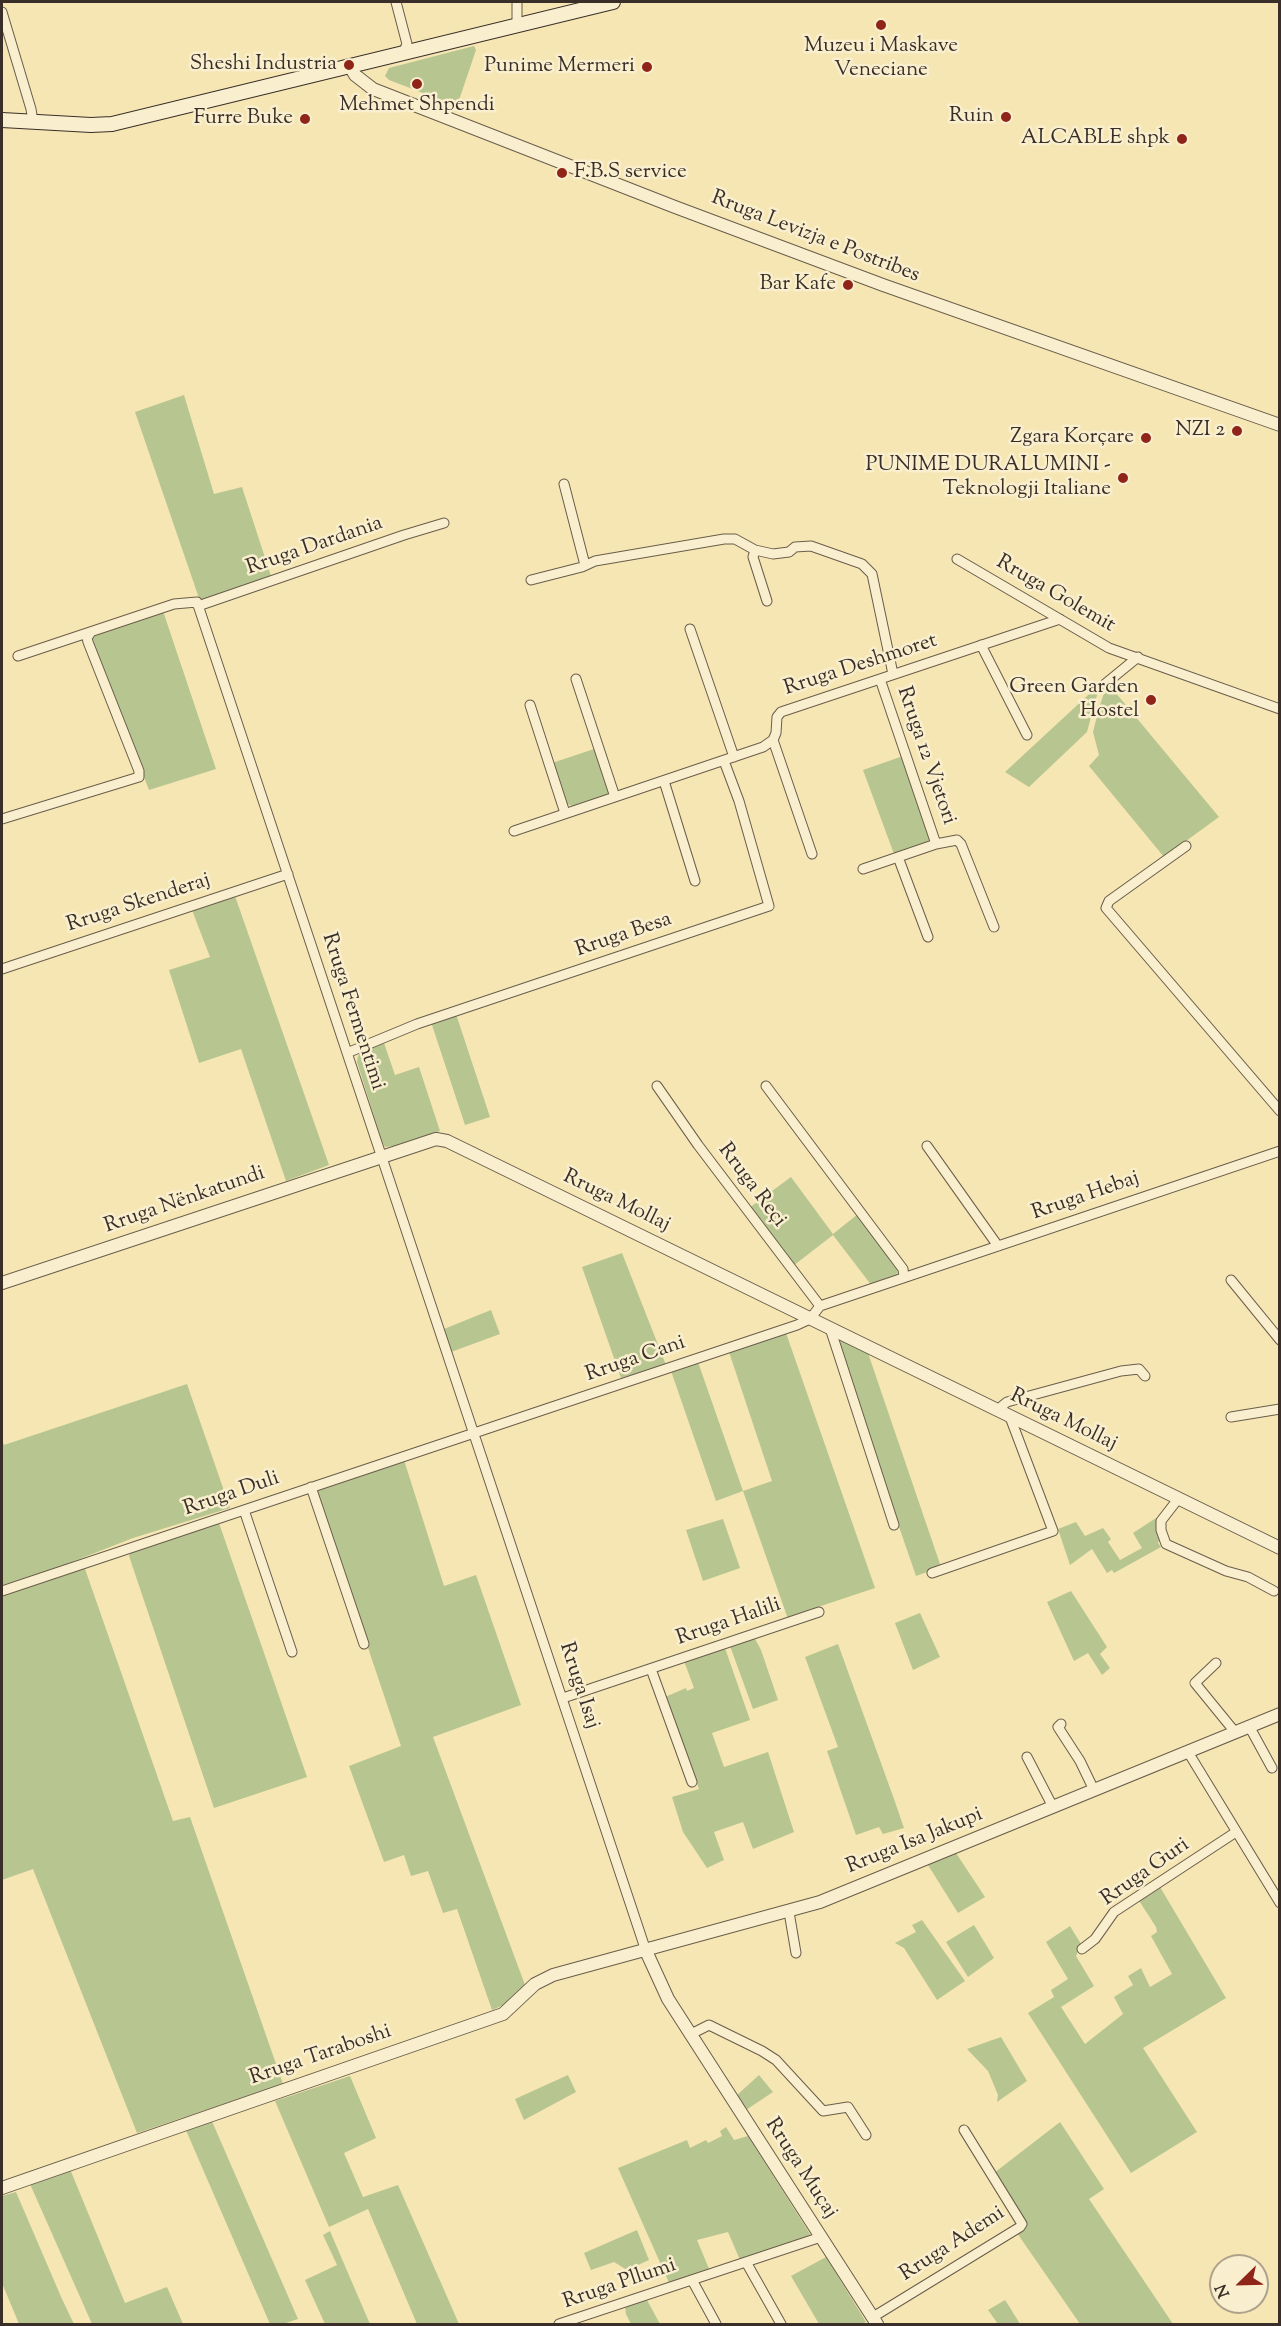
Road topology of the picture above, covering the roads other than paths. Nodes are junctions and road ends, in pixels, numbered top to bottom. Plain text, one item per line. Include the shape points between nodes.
1 (396, 2) edge
2 (517, 2) edge
3 (613, 2) edge
4 (2, 12) edge
5 (516, 24) junction
6 (404, 51) junction
7 (349, 65) junction
8 (2, 120) edge
9 (33, 122) junction
10 (1280, 425) edge
11 (564, 484) dead end
12 (444, 523) dead end
13 (755, 550) junction
14 (957, 559) dead end
15 (585, 565) junction
16 (531, 580) dead end
17 (767, 601) dead end
18 (198, 604) junction
19 (1060, 619) junction
20 (690, 628) dead end
21 (91, 632) junction
22 (981, 645) junction
23 (18, 656) dead end
24 (1138, 657) junction
25 (893, 674) junction
26 (880, 678) junction
27 (576, 679) dead end
28 (1105, 684) dead end
29 (530, 705) dead end
30 (1280, 709) edge
31 (1027, 735) dead end
32 (773, 740) junction
33 (734, 757) junction
34 (724, 760) junction
35 (664, 782) junction
36 (615, 797) junction
37 (565, 813) junction
38 (2, 819) edge
39 (514, 831) dead end
40 (936, 844) junction
41 (1186, 846) dead end
42 (812, 854) dead end
43 (898, 857) junction
44 (863, 869) dead end
45 (288, 874) junction
46 (695, 881) dead end
47 (993, 927) dead end
48 (928, 937) dead end
49 (2, 969) edge
50 (347, 1053) junction
51 (657, 1086) dead end
52 (766, 1086) dead end
53 (1280, 1111) edge
54 (927, 1146) dead end
55 (1280, 1151) edge
56 (381, 1155) junction
57 (998, 1246) junction
58 (904, 1277) junction
59 (1231, 1280) dead end
60 (2, 1283) edge
61 (820, 1305) junction
62 (810, 1318) junction
63 (830, 1328) junction
64 (1280, 1340) edge
65 (1145, 1376) dead end
66 (1280, 1409) edge
67 (1005, 1414) junction
68 (1231, 1417) dead end
69 (474, 1433) junction
70 (311, 1487) junction
71 (1178, 1499) junction
72 (244, 1510) junction
73 (894, 1525) dead end
74 (1280, 1548) edge
75 (932, 1573) dead end
76 (2, 1591) edge
77 (1274, 1591) dead end
78 (819, 1612) dead end
79 (364, 1644) dead end
80 (292, 1652) dead end
81 (1216, 1663) dead end
82 (651, 1669) junction
83 (563, 1698) junction
84 (1280, 1714) edge
85 (1061, 1724) dead end
86 (1249, 1726) junction
87 (1235, 1732) junction
88 (1188, 1752) junction
89 (1027, 1757) dead end
90 (1272, 1768) dead end
91 (692, 1782) dead end
92 (1094, 1790) junction
93 (1053, 1807) junction
94 (1236, 1832) junction
95 (1280, 1903) edge
96 (789, 1911) junction
97 (1082, 1949) dead end
98 (646, 1951) junction
99 (796, 1953) dead end
100 (691, 2034) junction
101 (964, 2130) dead end
102 (866, 2135) dead end
103 (2, 2188) edge
104 (821, 2237) junction
105 (746, 2262) junction
106 (692, 2280) junction
107 (875, 2321) edge
108 (576, 2322) edge
109 (559, 2325) edge
110 (716, 2325) edge
111 (781, 2325) edge

1 - 6 street via 407,44
2 - 5 street
3 - 5 main road
4 - 9 street via 10,55
5 - 6 main road
6 - 7 main road
7 - 9 main road via 112,124
7 - 10 street, Rruga Levizja e Postribes via 354,75 373,89 665,203 883,285
8 - 9 main road
11 - 15 street
12 - 18 street, Rruga Dardania
13 - 15 street via 735,539 724,539
13 - 17 street via 753,557
13 - 25 street via 783,554 795,547 811,546 867,568 872,574
14 - 19 street, Rruga Golemit
15 - 16 street
18 - 21 street, Rruga Dardania via 174,604
18 - 45 street, Rruga Fermentimi
19 - 22 street, Rruga Deshmoret
19 - 24 street, Rruga Golemit via 1109,648
20 - 33 street
21 - 23 street, Rruga Dardania
21 - 38 street via 88,642 139,777
22 - 25 street, Rruga Deshmoret
22 - 31 street
24 - 28 street
24 - 30 street, Rruga Golemit
25 - 26 street, Rruga Deshmoret
26 - 32 street, Rruga Deshmoret via 782,712 777,717
26 - 40 street, Rruga 12 Vjetori
27 - 36 street
29 - 37 street
32 - 33 street
32 - 42 street
33 - 34 street
34 - 35 street
34 - 50 street, Rruga Besa via 770,906 417,1024
35 - 36 street
35 - 46 street
36 - 37 street
37 - 39 street
40 - 43 street, Rruga 12 Vjetori
40 - 47 street, Rruga 12 Vjetori via 957,840 961,844
41 - 53 street via 1106,906
43 - 44 street, Rruga 12 Vjetori
43 - 48 street
45 - 49 street, Rruga Skenderaj
45 - 50 street, Rruga Fermentimi
50 - 56 street, Rruga Fermentimi
51 - 61 street, Rruga Reçi
52 - 58 street via 903,1269
54 - 57 street
55 - 57 street, Rruga Hebaj
56 - 60 street, Rruga Nënkatundi
56 - 62 street, Rruga Mollaj via 435,1139 447,1141
56 - 69 street, Rruga Fermentimi
57 - 58 street, Rruga Hebaj
58 - 61 street, Rruga Hebaj
59 - 64 street
61 - 62 street
62 - 63 street, Rruga Mollaj
62 - 69 street, Rruga Cani
63 - 67 street, Rruga Mollaj
63 - 73 street
65 - 67 street via 1139,1369 1125,1370 1007,1402 1002,1406
66 - 68 street
67 - 71 street, Rruga Mollaj
67 - 75 street via 1053,1531
69 - 70 street, Rruga Duli
69 - 83 street, Rruga Isaj
70 - 72 street, Rruga Duli
70 - 79 street
71 - 74 street, Rruga Mollaj
71 - 77 street via 1161,1521 1166,1544
72 - 76 street, Rruga Duli
72 - 80 street
78 - 82 street, Rruga Halili
81 - 87 street via 1195,1683
82 - 83 street, Rruga Halili
82 - 91 street
83 - 98 street, Rruga Isaj
84 - 86 street, Rruga Isa Jakupi
85 - 92 street via 1058,1727
86 - 87 street, Rruga Isa Jakupi
86 - 90 street
87 - 88 street, Rruga Isa Jakupi
88 - 92 street, Rruga Isa Jakupi
88 - 94 street
89 - 93 street
92 - 93 street, Rruga Isa Jakupi
93 - 96 street, Rruga Isa Jakupi via 861,1886
94 - 95 street
94 - 97 street, Rruga Guri via 1114,1912 1095,1939
96 - 98 street, Rruga Isa Jakupi
96 - 99 street
98 - 100 street, Rruga Muçaj via 661,1986
98 - 103 street, Rruga Taraboshi via 544,1979 503,2014
100 - 102 street via 709,2025 762,2051 776,2060 823,2111 848,2107
100 - 104 street, Rruga Muçaj
101 - 107 street, Rruga Ademi via 1022,2224
104 - 105 street, Rruga Pllumi
104 - 107 street, Rruga Muçaj
105 - 106 street, Rruga Pllumi
105 - 111 street
106 - 108 street, Rruga Pllumi
106 - 110 street, Rruga Pllumi
108 - 109 street, Rruga Pllumi

